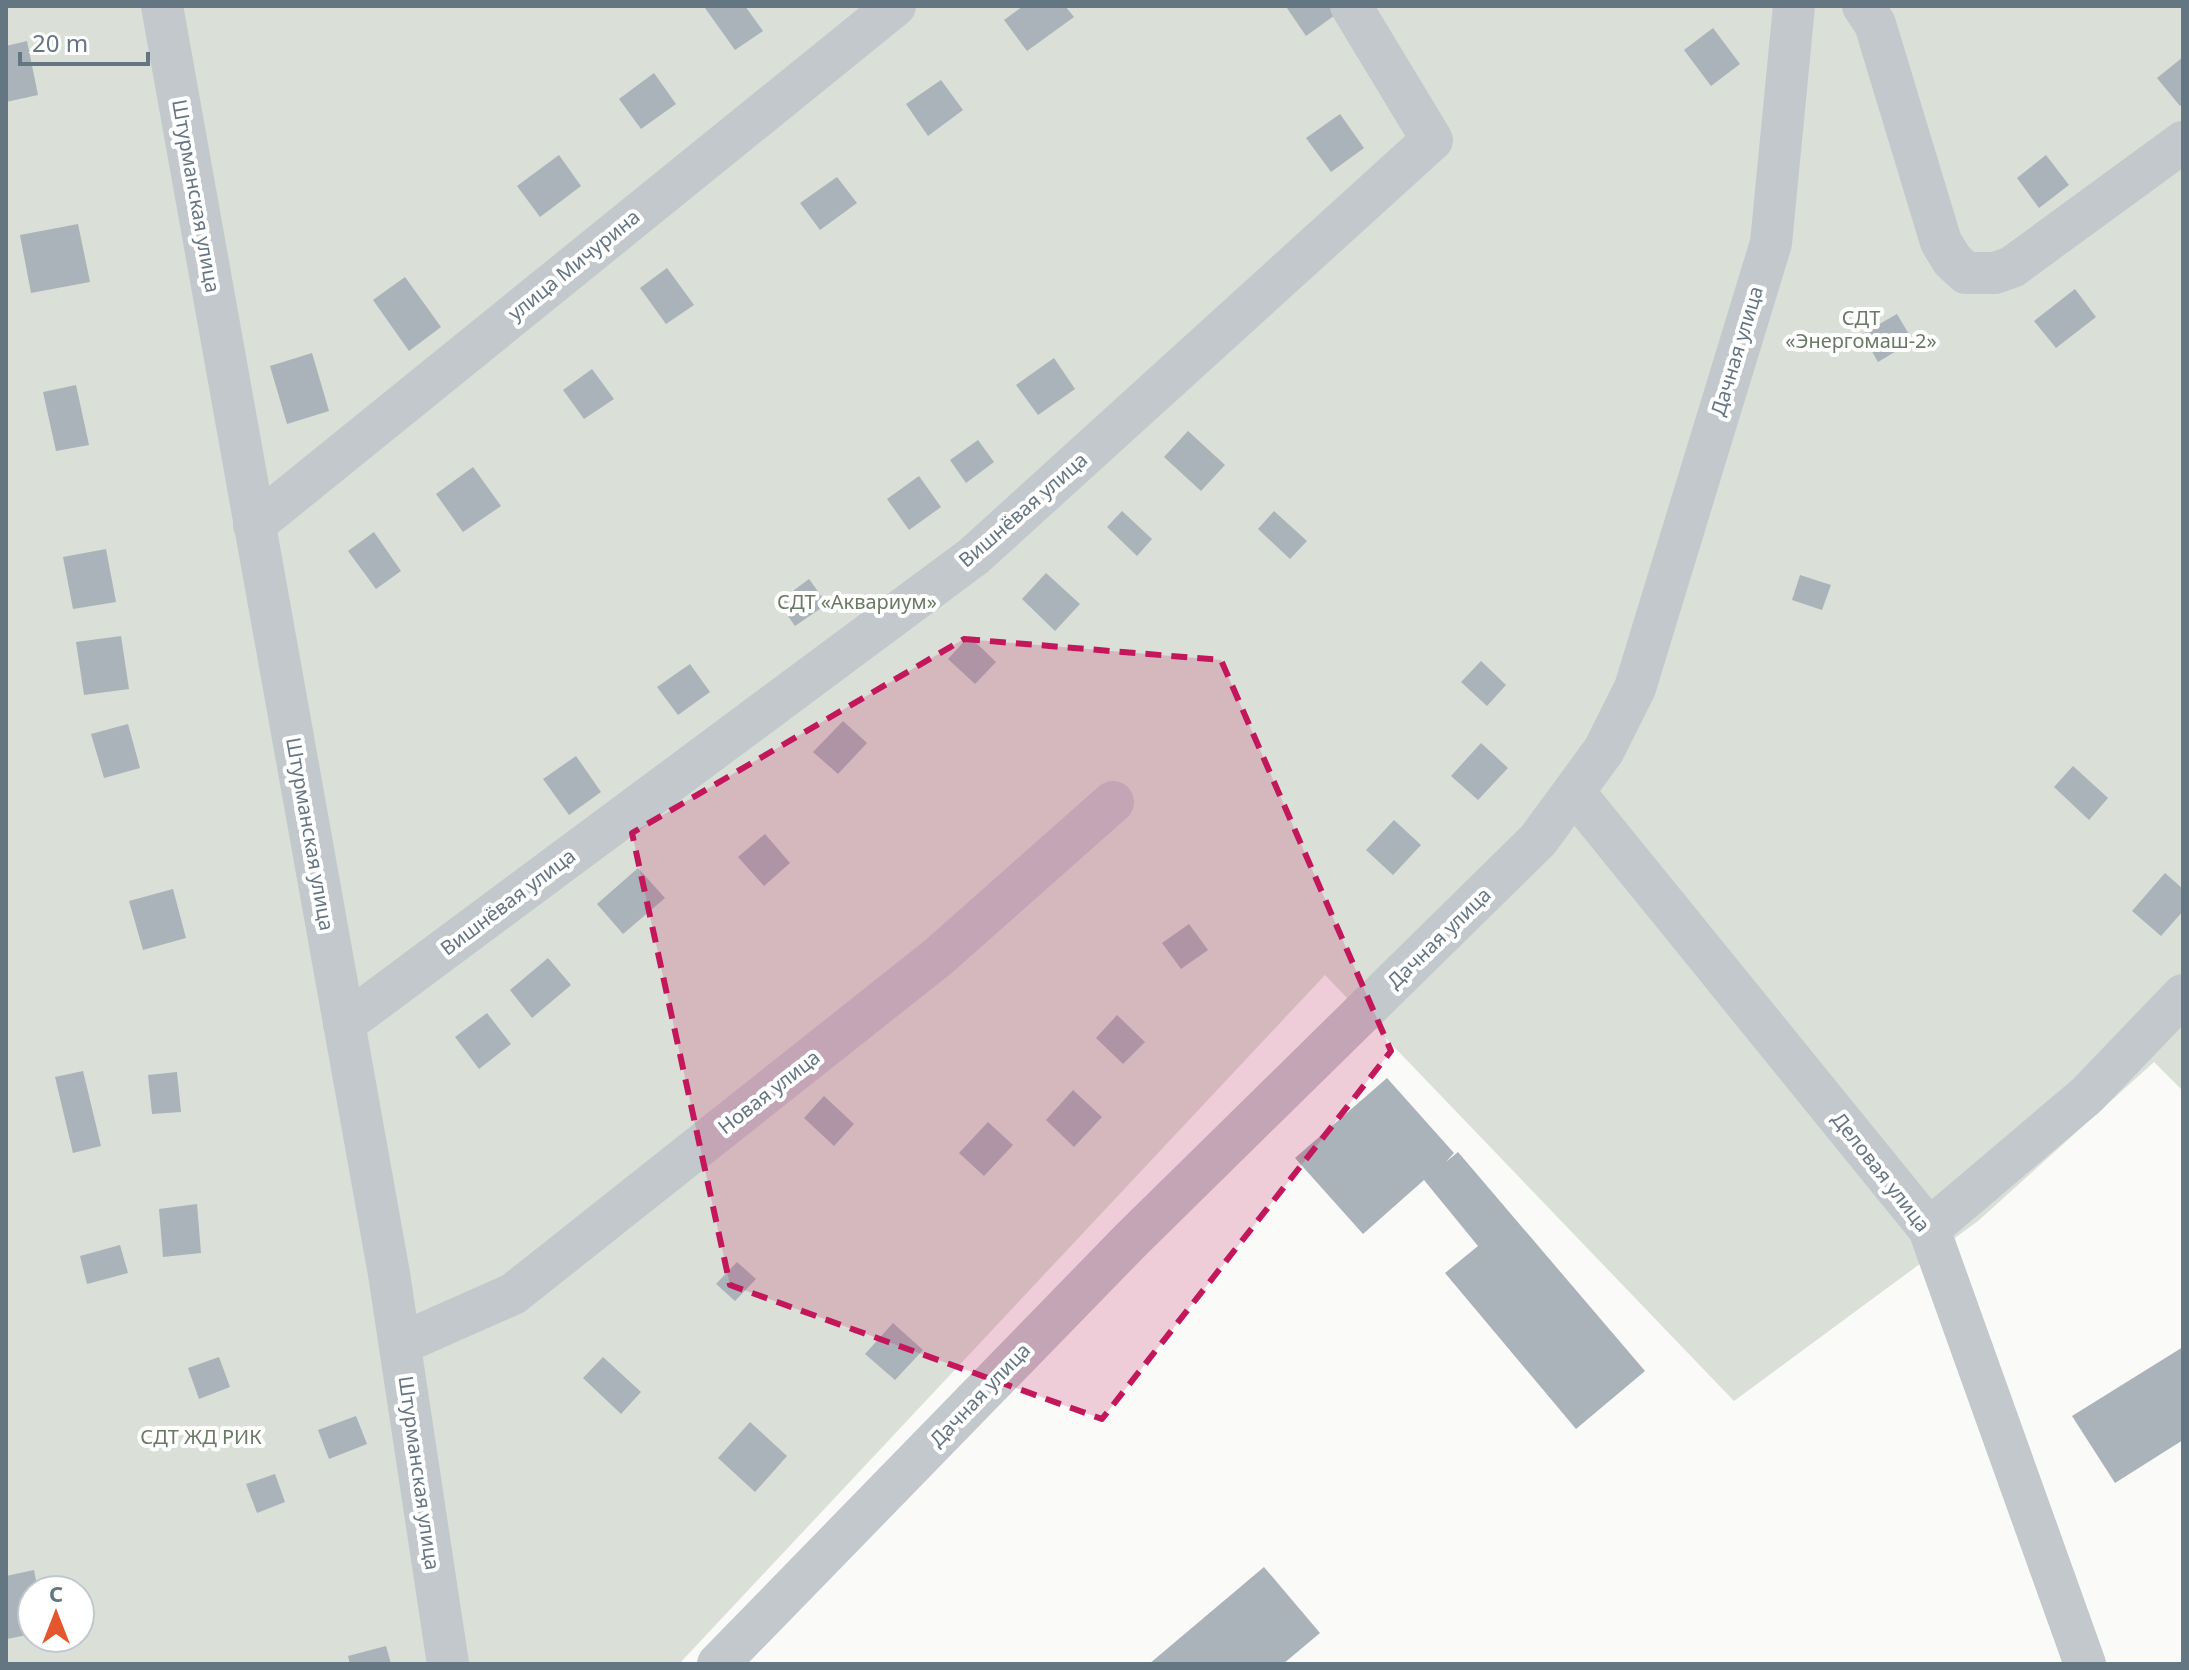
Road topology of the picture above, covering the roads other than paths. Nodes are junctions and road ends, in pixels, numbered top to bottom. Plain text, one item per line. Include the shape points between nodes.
1 (162, 6) edge
2 (895, 6) edge
3 (1351, 6) edge
4 (1794, 6) edge
5 (1863, 6) edge
6 (2183, 142) edge
7 (254, 525) junction
8 (1574, 792) junction
9 (1113, 802) dead end
10 (2183, 995) edge
11 (344, 1024) junction
12 (1929, 1229) junction
13 (400, 1344) junction
14 (448, 1664) edge
15 (718, 1664) edge
16 (2085, 1664) edge

1 - 7 street, Штурманская улица
2 - 7 street, улица Мичурина
3 - 11 street, Вишнёвая улица via 1432,140 974,556
4 - 8 street, Дачная улица via 1771,243 1635,688 1604,750
5 - 6 street via 1878,33 1941,242 1966,273 2012,267
7 - 11 street, Штурманская улица
8 - 12 street, Деловая улица
8 - 15 street, Дачная улица via 1538,840 1131,1240
9 - 13 street, Новая улица via 938,957 513,1294
10 - 12 street via 2087,1095
11 - 13 street, Штурманская улица
12 - 16 street, Деловая улица
13 - 14 street, Штурманская улица

